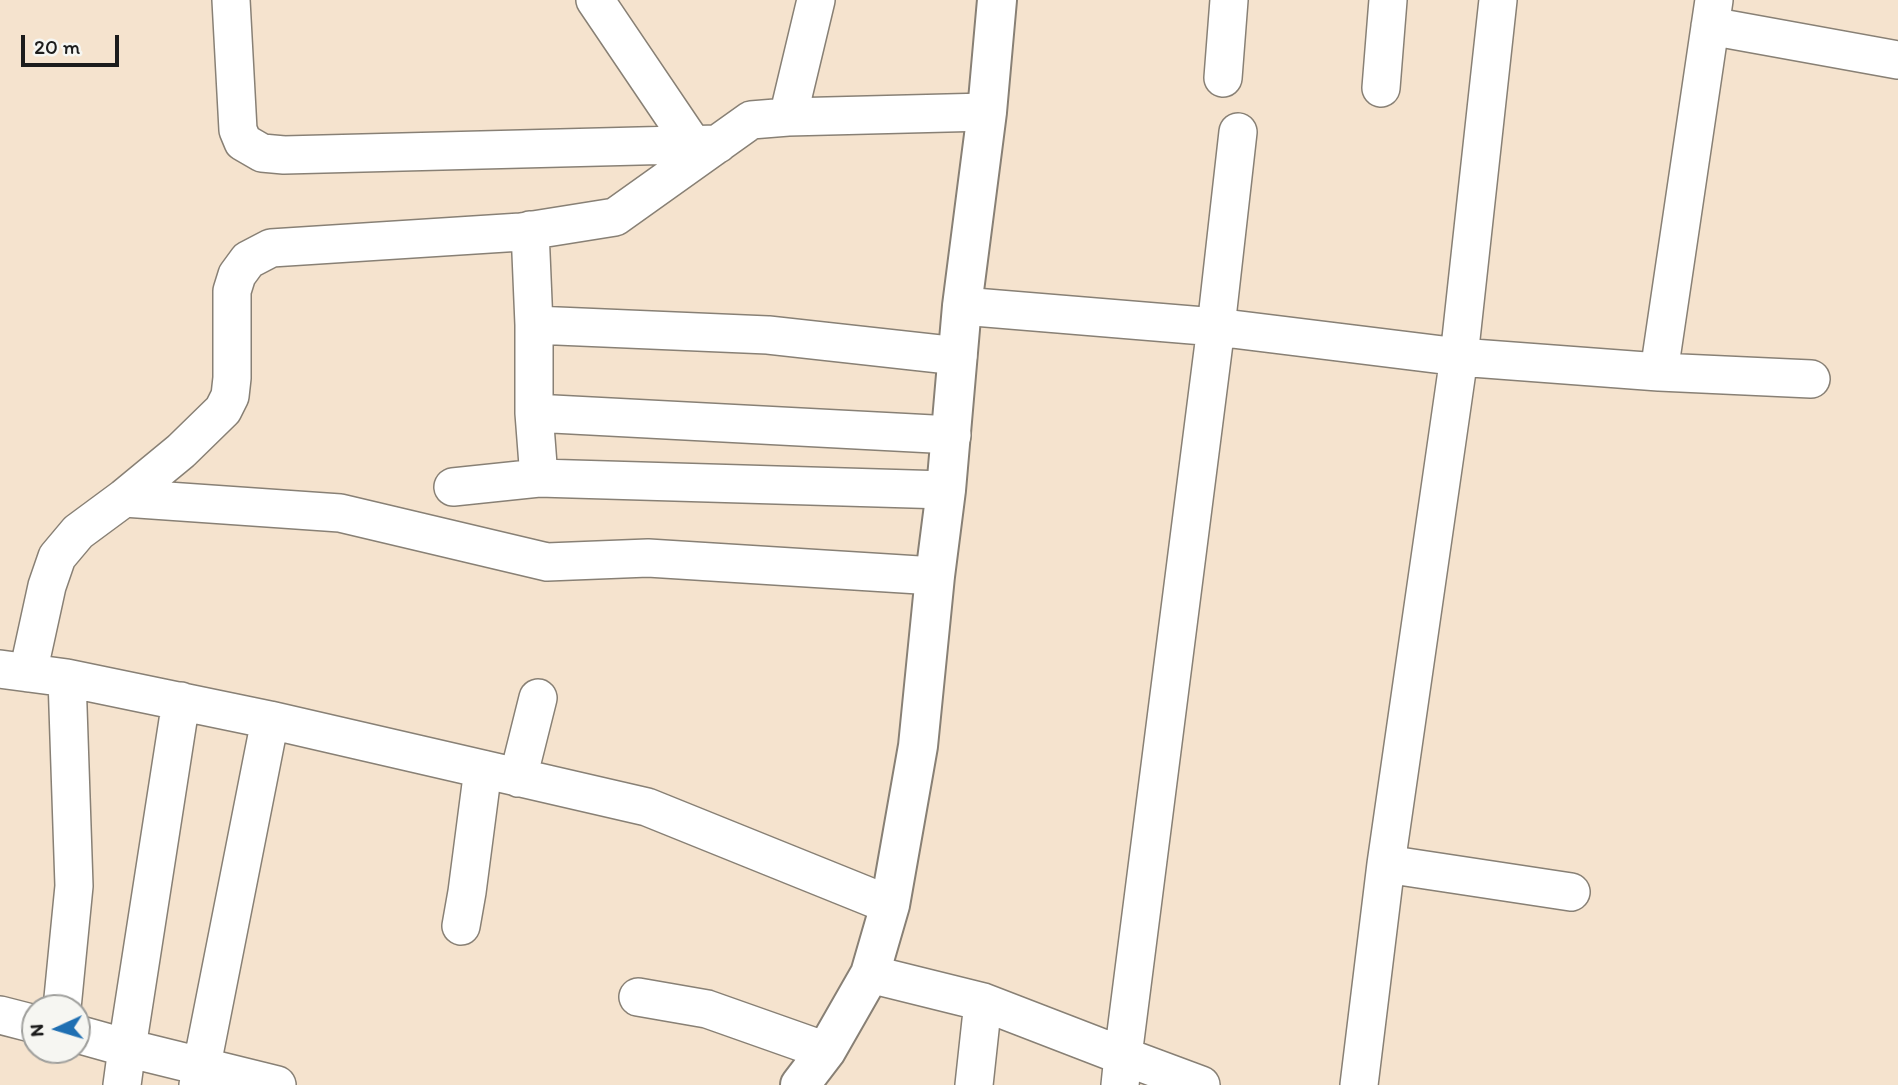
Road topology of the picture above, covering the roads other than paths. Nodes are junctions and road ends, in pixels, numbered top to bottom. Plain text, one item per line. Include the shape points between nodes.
1 (231, 0) edge
2 (595, 0) edge
3 (816, 0) edge
4 (997, 0) edge
5 (1229, 0) edge
6 (1388, 0) edge
7 (1498, 0) edge
8 (1712, 13) edge
9 (1898, 61) edge
10 (1223, 78) dead end
11 (1381, 88) dead end
12 (987, 112) junction
13 (788, 117) junction
14 (1238, 132) dead end
15 (706, 145) junction
16 (530, 230) junction
17 (962, 306) junction
18 (534, 326) junction
19 (1216, 327) junction
20 (958, 356) junction
21 (1459, 357) junction
22 (1659, 372) junction
23 (1811, 379) dead end
24 (534, 413) junction
25 (952, 435) junction
26 (539, 478) junction
27 (453, 487) dead end
28 (946, 490) junction
29 (124, 498) junction
30 (935, 576) junction
31 (14, 671) edge
32 (67, 678) junction
33 (538, 698) dead end
34 (181, 701) junction
35 (270, 720) junction
36 (483, 769) junction
37 (518, 778) junction
38 (1386, 864) junction
39 (1571, 892) dead end
40 (890, 905) junction
41 (461, 926) dead end
42 (870, 974) junction
43 (63, 994) edge
44 (638, 997) dead end
45 (983, 1002) junction
46 (0, 1016) edge
47 (21, 1021) edge
48 (91, 1038) edge
49 (127, 1048) junction
50 (826, 1051) junction
51 (1122, 1071) edge
52 (200, 1076) edge
53 (122, 1085) edge
54 (277, 1085) edge
55 (800, 1085) edge
56 (974, 1085) edge
57 (1201, 1085) edge
58 (1359, 1085) edge

1 - 15 street via 238,130 243,142 261,153
2 - 15 street
3 - 13 street
4 - 12 main road
5 - 10 street
6 - 11 street
7 - 21 street
8 - 9 street
8 - 22 street
12 - 13 street
12 - 17 main road
13 - 15 street via 751,120
14 - 19 street
15 - 16 street via 615,217
16 - 18 street
16 - 29 street via 271,248 248,260 232,291 232,378 223,410
17 - 19 street
17 - 20 main road
18 - 20 street via 768,335
18 - 24 street
19 - 21 street
19 - 51 street
20 - 25 main road
21 - 22 street
21 - 38 street
22 - 23 street
24 - 25 street
24 - 26 street
25 - 28 main road
26 - 27 street
26 - 28 street
28 - 30 main road
29 - 30 street via 340,513 547,562 648,558
29 - 31 street via 78,531 57,557
30 - 40 main road via 918,746
31 - 32 street
32 - 34 street
32 - 43 street via 74,886
33 - 37 street
34 - 35 street
34 - 49 street
35 - 36 street
35 - 52 street
36 - 37 street
36 - 41 street
37 - 40 street via 647,807
38 - 39 street
38 - 58 street
40 - 42 main road
42 - 45 street
42 - 50 main road
44 - 50 street via 707,1009
45 - 51 street
45 - 56 street
46 - 47 street
48 - 49 street
49 - 52 street
49 - 53 street
50 - 55 main road
51 - 57 street
52 - 54 street

